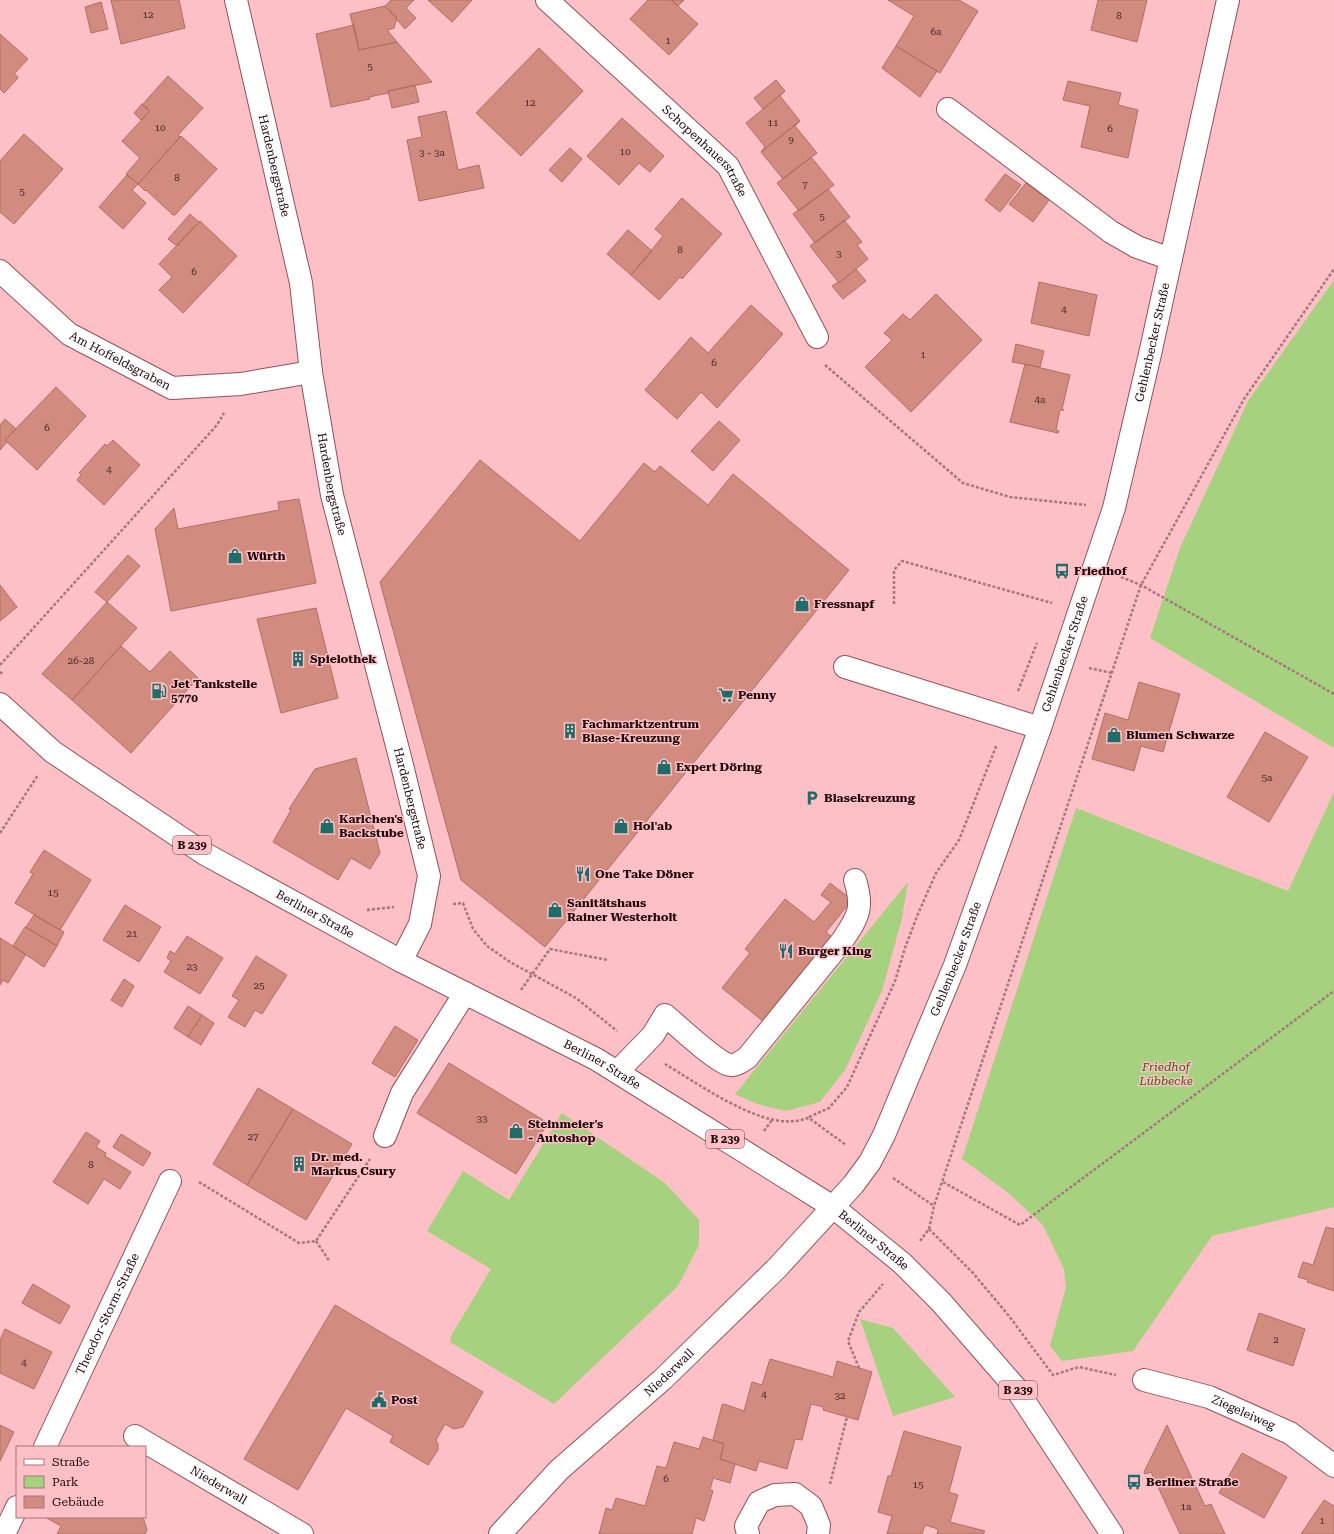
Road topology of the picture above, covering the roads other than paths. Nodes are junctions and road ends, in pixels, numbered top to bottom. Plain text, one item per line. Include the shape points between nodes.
1 (236, 0) edge
2 (1228, 0) edge
3 (556, 3) edge
4 (948, 109) dead end
5 (1171, 259) junction
6 (0, 271) edge
7 (816, 336) road end
8 (311, 372) junction
9 (845, 666) dead end
10 (0, 704) edge
11 (1040, 728) junction
12 (855, 880) dead end
13 (401, 961) junction
14 (465, 993) junction
15 (617, 1072) junction
16 (385, 1136) road end
17 (170, 1182) road end
18 (833, 1207) junction
19 (1144, 1380) road end
20 (135, 1436) dead end
21 (45, 1446) edge
22 (1334, 1466) edge
23 (16, 1509) edge
24 (819, 1529) edge
25 (4, 1534) edge
26 (302, 1534) edge
27 (500, 1534) edge
28 (748, 1534) edge
29 (1112, 1534) edge

1 - 8 street, Hardenbergstraße via 302,283
2 - 5 street, Gehlenbecker Straße
3 - 7 street, Schopenhauerstraße via 728,166
4 - 5 street via 1111,232 1137,247
5 - 11 street, Gehlenbecker Straße via 1114,508
6 - 8 street, Am Hoffeldsgraben via 69,334 172,388 241,384
8 - 13 street, Hardenbergstraße via 332,495 429,876 420,924
9 - 11 street
10 - 13 street, Berliner Straße / B 239 via 53,752 204,854
11 - 18 street, Gehlenbecker Straße via 955,965 884,1135 870,1162
12 - 15 street via 860,905 856,920 842,941 747,1058 738,1064 729,1065 719,1060 665,1015 653,1034
13 - 14 street, Berliner Straße / B 239
14 - 15 street, Berliner Straße / B 239
14 - 16 street via 402,1093
15 - 18 street, Berliner Straße / B 239
17 - 21 street, Theodor-Storm-Straße
18 - 27 street, Niederwall via 777,1268 702,1342 559,1470
18 - 29 street, Berliner Straße / B 239 via 902,1263 941,1302 1015,1387
19 - 22 street, Ziegeleiweg via 1209,1397 1290,1433
20 - 26 street, Niederwall
23 - 25 street
24 - 28 street via 810,1506 795,1494 775,1494 759,1502 746,1526

